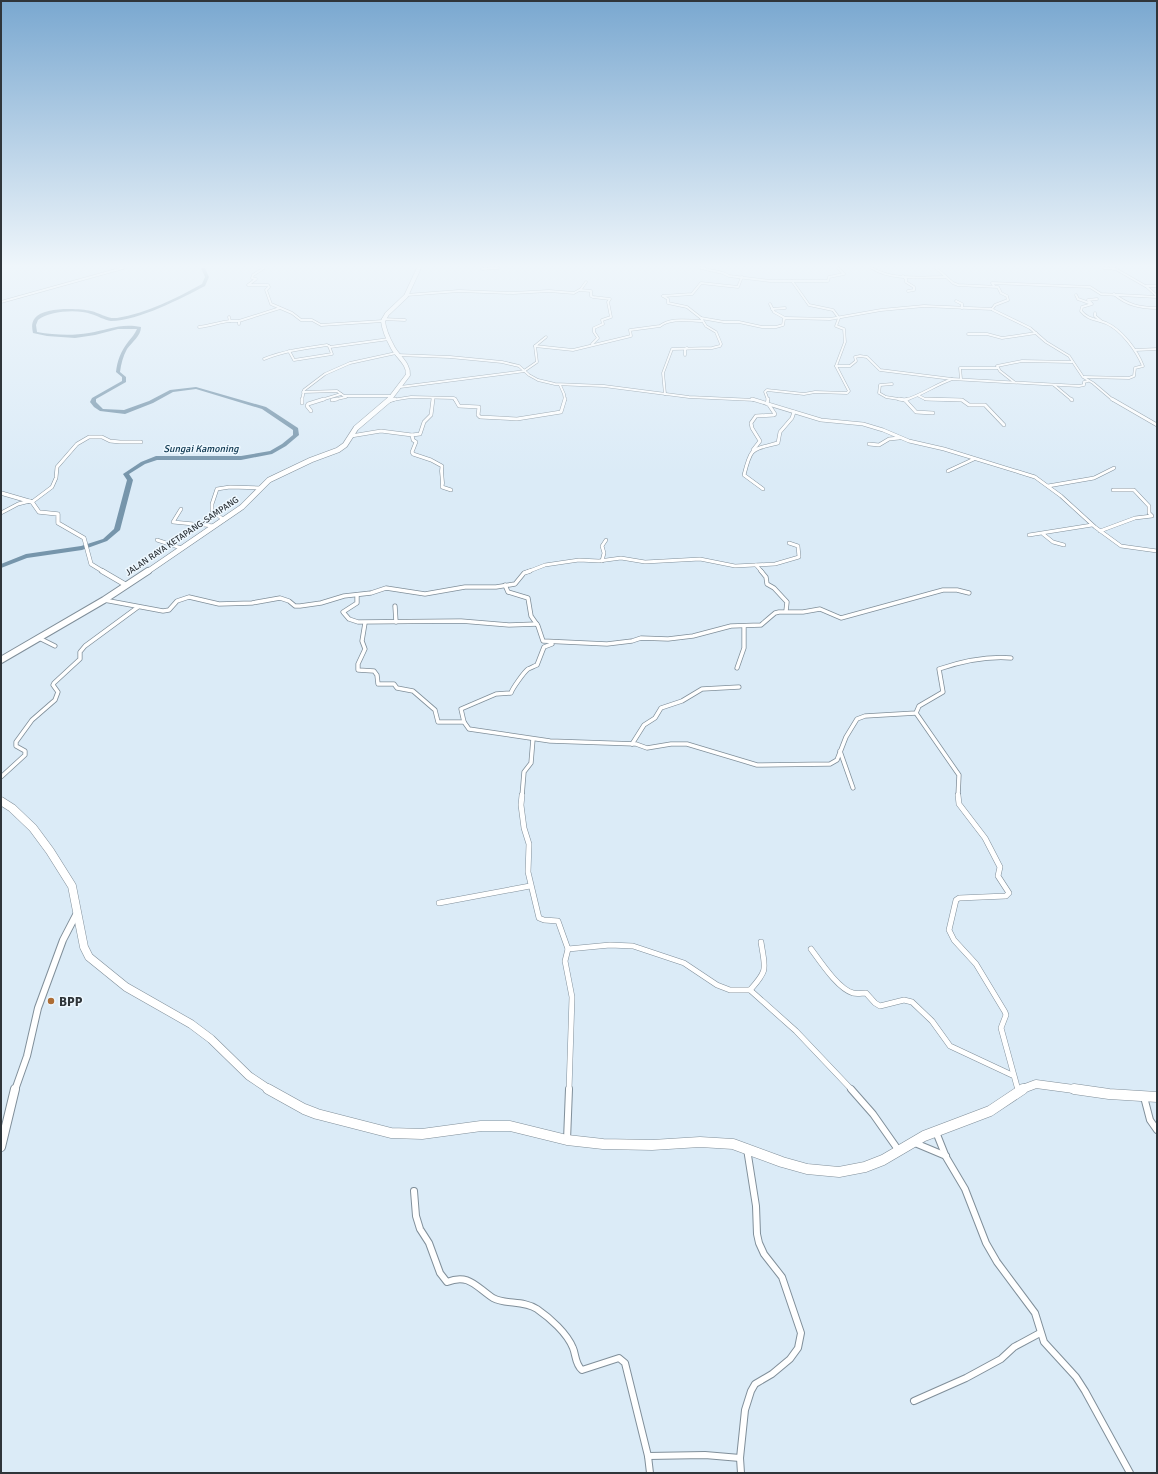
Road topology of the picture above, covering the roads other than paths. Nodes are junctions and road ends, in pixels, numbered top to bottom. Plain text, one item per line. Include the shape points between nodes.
1 (597, 337) edge
2 (628, 337) edge
3 (718, 337) edge
4 (846, 337) edge
5 (998, 337) edge
6 (1010, 337) edge
7 (1040, 337) edge
8 (1123, 337) edge
9 (546, 338) dead end
10 (389, 339) joint
11 (592, 344) junction
12 (329, 346) junction
13 (535, 346) junction
14 (688, 348) junction
15 (1157, 349) edge
16 (1135, 350) junction
17 (289, 351) junction
18 (397, 354) junction
19 (685, 354) dead end
20 (264, 359) dead end
21 (1072, 362) junction
22 (836, 366) junction
23 (998, 368) junction
24 (524, 371) junction
25 (1083, 377) junction
26 (954, 379) junction
27 (961, 379) junction
28 (1088, 380) junction
29 (1014, 382) junction
30 (892, 384) dead end
31 (1053, 384) junction
32 (560, 385) junction
33 (400, 388) junction
34 (303, 392) junction
35 (341, 394) junction
36 (665, 394) junction
37 (349, 396) junction
38 (392, 396) junction
39 (919, 396) junction
40 (433, 398) junction
41 (324, 400) junction
42 (905, 400) junction
43 (1072, 400) dead end
44 (388, 402) junction
45 (302, 403) dead end
46 (768, 404) junction
47 (310, 411) dead end
48 (794, 412) junction
49 (933, 414) dead end
50 (1004, 425) dead end
51 (1157, 425) edge
52 (412, 434) junction
53 (351, 436) junction
54 (899, 438) junction
55 (141, 442) dead end
56 (869, 444) dead end
57 (752, 452) junction
58 (974, 459) junction
59 (1114, 468) dead end
60 (948, 470) dead end
61 (1047, 486) junction
62 (260, 488) junction
63 (452, 490) dead end
64 (763, 490) dead end
65 (1113, 490) dead end
66 (1, 493) edge
67 (31, 501) junction
68 (181, 509) dead end
69 (1, 513) edge
70 (1152, 516) junction
71 (1157, 516) edge
72 (224, 520) junction
73 (1092, 525) junction
74 (215, 526) junction
75 (1100, 531) junction
76 (1043, 534) junction
77 (1029, 536) dead end
78 (157, 540) dead end
79 (606, 540) dead end
80 (789, 543) dead end
81 (1064, 545) dead end
82 (181, 548) junction
83 (1157, 551) edge
84 (602, 561) junction
85 (756, 565) junction
86 (126, 585) junction
87 (505, 585) junction
88 (969, 593) dead end
89 (357, 595) junction
90 (104, 600) junction
91 (395, 606) dead end
92 (138, 607) junction
93 (786, 611) junction
94 (396, 622) junction
95 (365, 623) junction
96 (537, 624) junction
97 (744, 626) junction
98 (38, 638) junction
99 (562, 641) junction
100 (55, 646) dead end
101 (1011, 658) dead end
102 (1, 660) edge
103 (737, 668) dead end
104 (739, 687) dead end
105 (916, 713) junction
106 (464, 722) junction
107 (533, 739) junction
108 (632, 744) junction
109 (840, 750) junction
110 (1, 777) edge
111 (853, 788) dead end
112 (1, 801) edge
113 (530, 886) junction
114 (439, 903) dead end
115 (77, 913) junction
116 (761, 942) dead end
117 (568, 949) junction
118 (811, 949) dead end
119 (750, 990) junction
120 (1012, 1075) junction
121 (1018, 1091) junction
122 (1144, 1097) junction
123 (1157, 1097) edge
124 (1157, 1130) edge
125 (936, 1132) junction
126 (567, 1140) junction
127 (913, 1142) junction
128 (1, 1147) edge
129 (747, 1149) junction
130 (899, 1151) junction
131 (946, 1156) junction
132 (414, 1191) dead end
133 (1040, 1333) junction
134 (914, 1401) dead end
135 (648, 1456) junction
136 (740, 1458) junction
137 (650, 1473) edge
138 (742, 1473) edge
139 (1130, 1473) edge

1 - 11 street
2 - 11 street
3 - 14 street via 720,346
4 - 22 street
5 - 6 street
7 - 21 street via 1069,356
8 - 16 street
9 - 13 street
10 - 12 street via 348,346
10 - 18 main road, JALAN RAYA KETAPANG-SAMPANG
11 - 13 street via 578,350 567,351
12 - 17 street
12 - 17 street via 332,354 294,360
13 - 24 street via 537,362
14 - 19 street via 685,349
14 - 36 street via 672,349 664,369
15 - 16 street
16 - 25 street via 1143,366 1135,369 1134,376 1125,379
17 - 20 street
18 - 24 street via 502,362 519,366
18 - 33 main road, JALAN RAYA KETAPANG-SAMPANG via 409,371
18 - 34 street via 345,364 322,376
21 - 23 street via 1017,361 997,366
21 - 25 street
22 - 26 street via 853,366 855,357 860,355 869,358 880,370
22 - 46 street via 849,392 804,394 767,390 765,392
23 - 27 street via 960,368
23 - 29 street
24 - 32 street via 538,380
24 - 33 street
25 - 28 street
26 - 27 street
26 - 39 street via 940,383
27 - 29 street
28 - 31 street via 1083,386
28 - 51 street via 1108,397
29 - 31 street
30 - 42 street via 879,386 879,393 886,397
31 - 43 street
32 - 36 street via 604,386
32 - 40 street via 564,395 561,412 527,419 480,417 478,406 459,406 454,398
33 - 38 main road, JALAN RAYA KETAPANG-SAMPANG
34 - 35 street via 337,391
34 - 45 street
35 - 37 street
35 - 41 street
36 - 46 street via 752,399
37 - 38 street
37 - 41 street
38 - 44 main road, JALAN RAYA KETAPANG-SAMPANG
39 - 42 street
39 - 50 street via 928,399 962,400 969,405 983,405
40 - 44 street via 403,397
40 - 52 street via 431,416 424,422 420,434
41 - 47 street via 307,404
42 - 49 street via 915,413
44 - 53 main road, JALAN RAYA KETAPANG-SAMPANG via 365,420
46 - 48 street
46 - 57 street via 775,414 756,416 751,423 760,441
48 - 54 street via 827,422 863,424 885,430
48 - 57 street via 780,432 778,443
52 - 53 street via 376,431
52 - 63 street via 412,440 416,442 413,454 442,466 442,487
53 - 62 main road, JALAN RAYA KETAPANG-SAMPANG via 345,445 332,453 315,458 273,478
54 - 56 street via 889,439 878,445
54 - 58 street
55 - 67 street via 122,442 91,436 86,438 75,445 58,465 56,478 49,490
57 - 64 street via 748,455 744,475
58 - 60 street
58 - 61 street via 1034,476
59 - 61 street via 1094,478
61 - 73 street
62 - 72 main road, JALAN RAYA KETAPANG-SAMPANG via 242,507
62 - 72 street via 217,488 212,510
65 - 70 street via 1134,490 1149,506 1149,513
66 - 67 street
67 - 69 street via 18,504
67 - 86 street via 38,512 59,514 58,523 84,538 92,566
68 - 74 street via 173,522
70 - 71 street
70 - 75 street via 1130,519
72 - 74 main road, JALAN RAYA KETAPANG-SAMPANG
73 - 75 street
73 - 76 street
74 - 82 main road, JALAN RAYA KETAPANG-SAMPANG
75 - 83 street via 1121,546
76 - 77 street
76 - 81 street via 1053,542
78 - 82 street
79 - 84 street via 602,546
80 - 85 street via 798,546 798,558 784,563
82 - 86 main road, JALAN RAYA KETAPANG-SAMPANG
84 - 85 street via 620,558 645,562 700,559 735,566
84 - 87 street via 578,560 547,564 524,573 515,584
85 - 93 street via 766,577 767,584 786,602
86 - 90 main road, JALAN RAYA KETAPANG-SAMPANG
87 - 89 street via 465,587 425,594 386,588
87 - 96 street via 508,592 528,598 531,616
88 - 93 street via 943,590 841,618 820,609
89 - 92 street via 300,606 280,598 252,604 220,604 188,597 176,601 166,611
89 - 95 street via 357,603 343,613 348,619
90 - 92 street
90 - 98 main road, JALAN RAYA KETAPANG-SAMPANG
91 - 94 street
92 - 110 street via 85,646 80,652 80,659 54,683 53,686 58,692 56,698 34,717 16,742 16,746 25,752 25,755
93 - 97 street via 775,613 762,625
94 - 95 street
94 - 96 street
95 - 106 street via 362,642 366,649 358,664 359,670 374,671 378,684 395,684 397,688 413,691 435,710 438,722
96 - 99 street via 543,641
97 - 99 street via 730,626 693,636 668,639 642,638 607,644
97 - 103 street via 744,648
98 - 100 street
98 - 102 main road, JALAN RAYA KETAPANG-SAMPANG
99 - 106 street via 544,647 538,665 527,670 512,688 511,693 496,694 461,709
101 - 105 street via 991,657 939,669 944,692 919,706
104 - 108 street via 702,689 682,701 661,708 659,716 640,730
105 - 109 street via 862,717 852,725
105 - 120 street via 959,775 959,804 990,845 1000,867 998,876 1009,893 1006,896 959,898 956,900 949,930 954,940 976,964 1005,1012 1001,1025
106 - 107 street via 469,729
107 - 108 street
107 - 113 street via 531,764 524,772 521,805 529,844
108 - 109 street via 645,748 687,744 760,766 830,764 837,760
109 - 111 street
112 - 115 main road via 19,814 46,843 74,891
113 - 114 street
113 - 117 street via 539,918 544,921 558,921
115 - 126 main road via 84,947 89,957 126,987 191,1024 211,1039 249,1076 304,1109 391,1133 422,1134 510,1126
115 - 128 street via 63,940 38,1008 29,1050 16,1086
116 - 119 street via 766,970
117 - 119 street via 610,945 633,946 684,963 717,985 730,990
117 - 126 street via 565,961 572,997
118 - 120 street via 841,985 850,991 866,992 880,1006 904,1000 912,1002 932,1021 950,1046
119 - 130 street via 825,1060 873,1114
120 - 121 street
121 - 122 main road via 1030,1085 1042,1084
121 - 125 main road via 990,1111
122 - 123 main road
122 - 124 street via 1150,1120
125 - 127 main road
125 - 131 street
126 - 129 main road via 603,1144 707,1142 733,1144
127 - 130 main road
127 - 131 street
129 - 130 main road via 801,1167 828,1172 852,1171
129 - 136 street via 759,1244 782,1277 801,1333 798,1348 790,1359 755,1384 751,1391 745,1410
131 - 133 street via 965,1189 976,1223 986,1243 1035,1313
132 - 135 street via 420,1229 446,1282 452,1279 474,1282 496,1300 526,1303 540,1311 572,1345 579,1368 582,1370 622,1359
133 - 134 street via 966,1378
133 - 139 street via 1044,1342 1076,1377
135 - 136 street via 678,1457 702,1454
135 - 137 street
136 - 138 street

